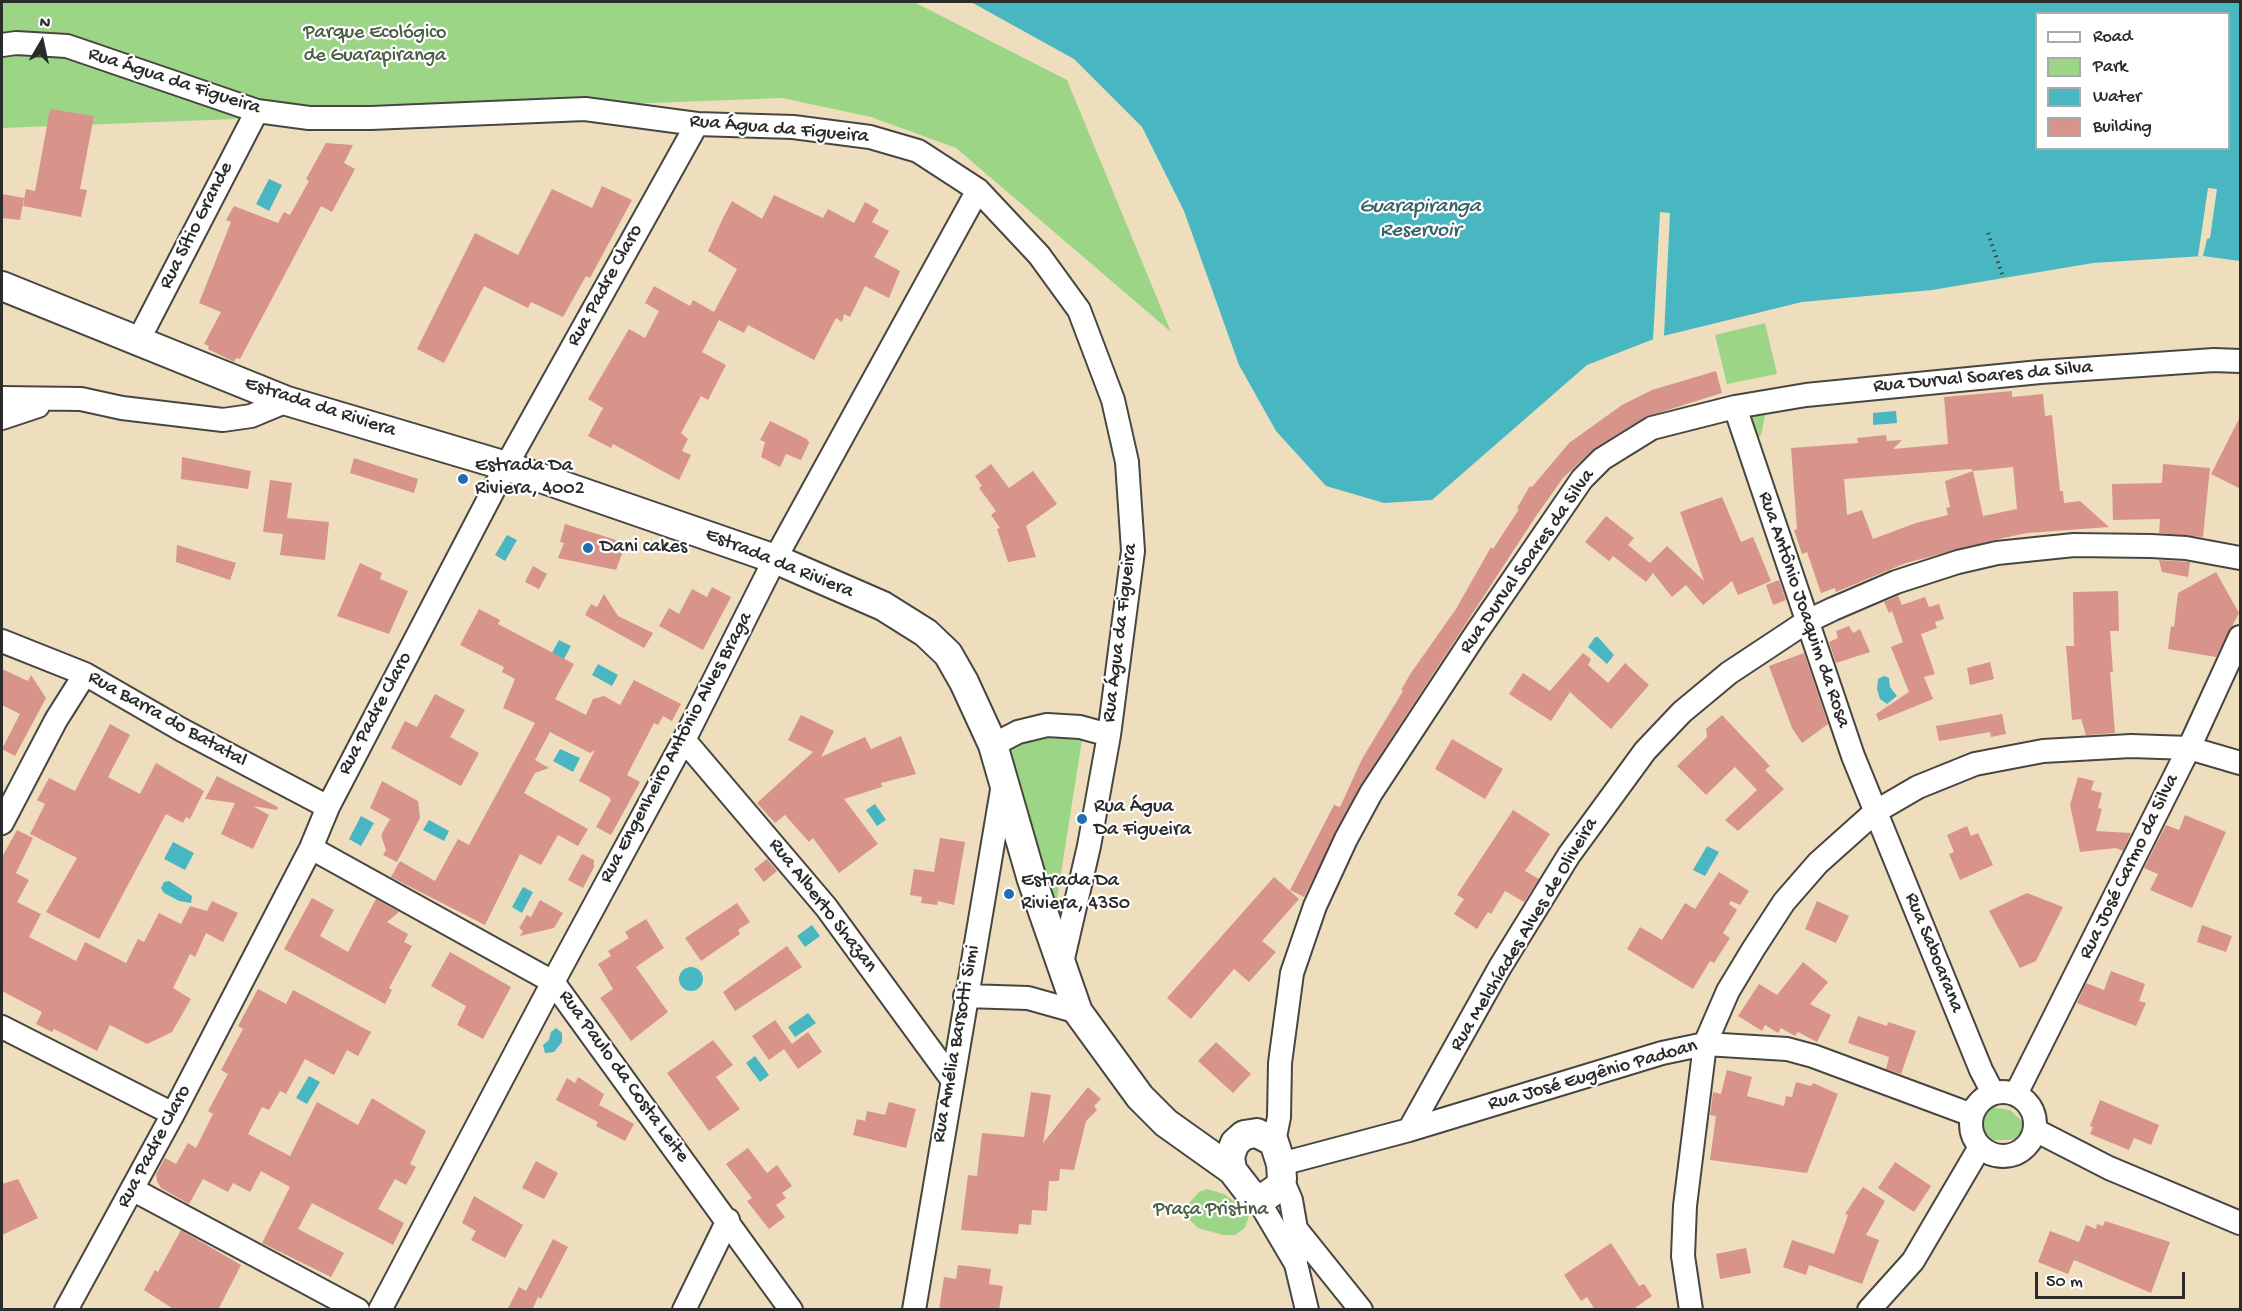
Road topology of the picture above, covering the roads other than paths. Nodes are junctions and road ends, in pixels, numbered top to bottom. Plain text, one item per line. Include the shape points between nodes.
1 (2, 45) edge
2 (256, 111) junction
3 (697, 124) junction
4 (978, 190) junction
5 (2, 286) edge
6 (138, 341) junction
7 (2241, 361) edge
8 (2, 398) edge
9 (81, 399) junction
10 (286, 401) junction
11 (1735, 406) junction
12 (2, 418) edge
13 (506, 466) junction
14 (775, 558) junction
15 (2241, 558) edge
16 (1806, 622) junction
17 (2241, 637) edge
18 (2, 641) edge
19 (85, 674) junction
20 (1109, 735) junction
21 (684, 740) junction
22 (993, 746) junction
23 (2189, 748) junction
24 (2241, 763) edge
25 (1003, 780) junction
26 (328, 807) junction
27 (1875, 812) junction
28 (2, 824) edge
29 (311, 848) junction
30 (1061, 967) junction
31 (553, 982) junction
32 (965, 996) junction
33 (1078, 1012) junction
34 (2, 1027) edge
35 (1705, 1044) junction
36 (951, 1078) junction
37 (2005, 1094) junction
38 (173, 1114) junction
39 (1972, 1115) junction
40 (1409, 1130) junction
41 (2035, 1130) junction
42 (1980, 1147) junction
43 (1260, 1155) junction
44 (132, 1189) junction
45 (1257, 1198) joint
46 (728, 1220) junction
47 (2241, 1223) edge
48 (1296, 1229) junction
49 (1296, 1264) junction
50 (66, 1310) edge
51 (358, 1310) edge
52 (380, 1310) edge
53 (684, 1310) edge
54 (792, 1310) edge
55 (914, 1310) edge
56 (1307, 1310) edge
57 (1361, 1310) edge
58 (1691, 1310) edge
59 (1869, 1310) edge

1 - 2 street, Rua Água da Figueira via 67,46
2 - 3 street, Rua Água da Figueira via 309,118 371,118 585,108
2 - 6 street, Rua Sítio Grande
3 - 4 street, Rua Água da Figueira via 794,127 870,136 918,151
3 - 13 street, Rua Padre Claro
4 - 14 street, Rua Engenheiro Antônio Alves Braga
4 - 20 street, Rua Água da Figueira via 1039,255 1079,310 1113,400 1127,462 1133,551
5 - 6 street, Estrada da Riviera
6 - 10 street, Estrada da Riviera
7 - 11 street, Rua Durval Soares da Silva via 2040,372 1806,395
8 - 9 street
9 - 10 street via 223,420 251,416
9 - 12 street
10 - 13 street, Estrada da Riviera
11 - 16 street, Rua Antônio Joaquim da Rosa
11 - 43 street, Rua Durval Soares da Silva via 1652,428 1602,459 1582,479 1371,793 1315,906 1292,974 1280,1063 1279,1117
13 - 14 street, Estrada da Riviera
13 - 26 street, Rua Padre Claro
14 - 21 street, Rua Engenheiro Antônio Alves Braga
14 - 22 street, Estrada da Riviera via 883,606 926,633 948,654
15 - 16 street, Rua Melchíades Alves de Oliveira via 2151,546 2074,545 1997,553 1896,582
16 - 27 street, Rua Antônio Joaquim da Rosa
16 - 40 street, Rua Melchíades Alves de Oliveira via 1682,712 1629,771 1550,885
17 - 23 street, Rua José Carmo da Silva
18 - 19 street, Rua Barra do Batatal
19 - 26 street, Rua Barra do Batatal
19 - 28 street via 56,720
20 - 22 street via 1080,727 1047,725 1018,732
20 - 30 street, Rua Água da Figueira
21 - 31 street, Rua Engenheiro Antônio Alves Braga
21 - 36 street, Rua Alberto Shazan via 826,907
22 - 25 street, Estrada da Riviera
23 - 24 street
23 - 27 street via 2077,748 1975,764 1918,787
23 - 37 street, Rua José Carmo da Silva
25 - 30 street, Estrada da Riviera
25 - 32 street, Rua Amélia Barsotti Simi
26 - 29 street, Rua Padre Claro
27 - 35 street via 1818,863 1784,902 1728,991
27 - 37 street, Rua Saboarana via 1981,1070
29 - 31 street, Rua Paulo da Costa Leite
29 - 38 street, Rua Padre Claro
30 - 33 street, Estrada da Riviera
31 - 46 street, Rua Paulo da Costa Leite
31 - 52 street, Rua Engenheiro Antônio Alves Braga
32 - 33 street via 1028,998
32 - 36 street, Rua Amélia Barsotti Simi
33 - 43 street, Estrada da Riviera via 1140,1097 1166,1123 1192,1141
34 - 38 street
35 - 39 street, Rua José Eugênio Padoan via 1787,1049
35 - 40 street, Rua José Eugênio Padoan via 1662,1053
35 - 58 street via 1685,1206 1683,1256
36 - 55 street, Rua Amélia Barsotti Simi
37 - 39 street via 1980,1101
37 - 41 street via 2032,1109
38 - 44 street, Rua Padre Claro
39 - 42 street via 1971,1130
40 - 43 street, Rua José Eugênio Padoan
41 - 42 street via 2032,1140 2017,1153 1998,1156
41 - 47 street via 2109,1168
42 - 59 street via 1913,1261
43 - 45 street, Estrada da Riviera
43 - 48 street via 1291,1200
44 - 50 street, Rua Padre Claro
44 - 51 street
45 - 49 street
46 - 53 street
46 - 54 street, Rua Paulo da Costa Leite
48 - 49 street
48 - 57 street
49 - 56 street

